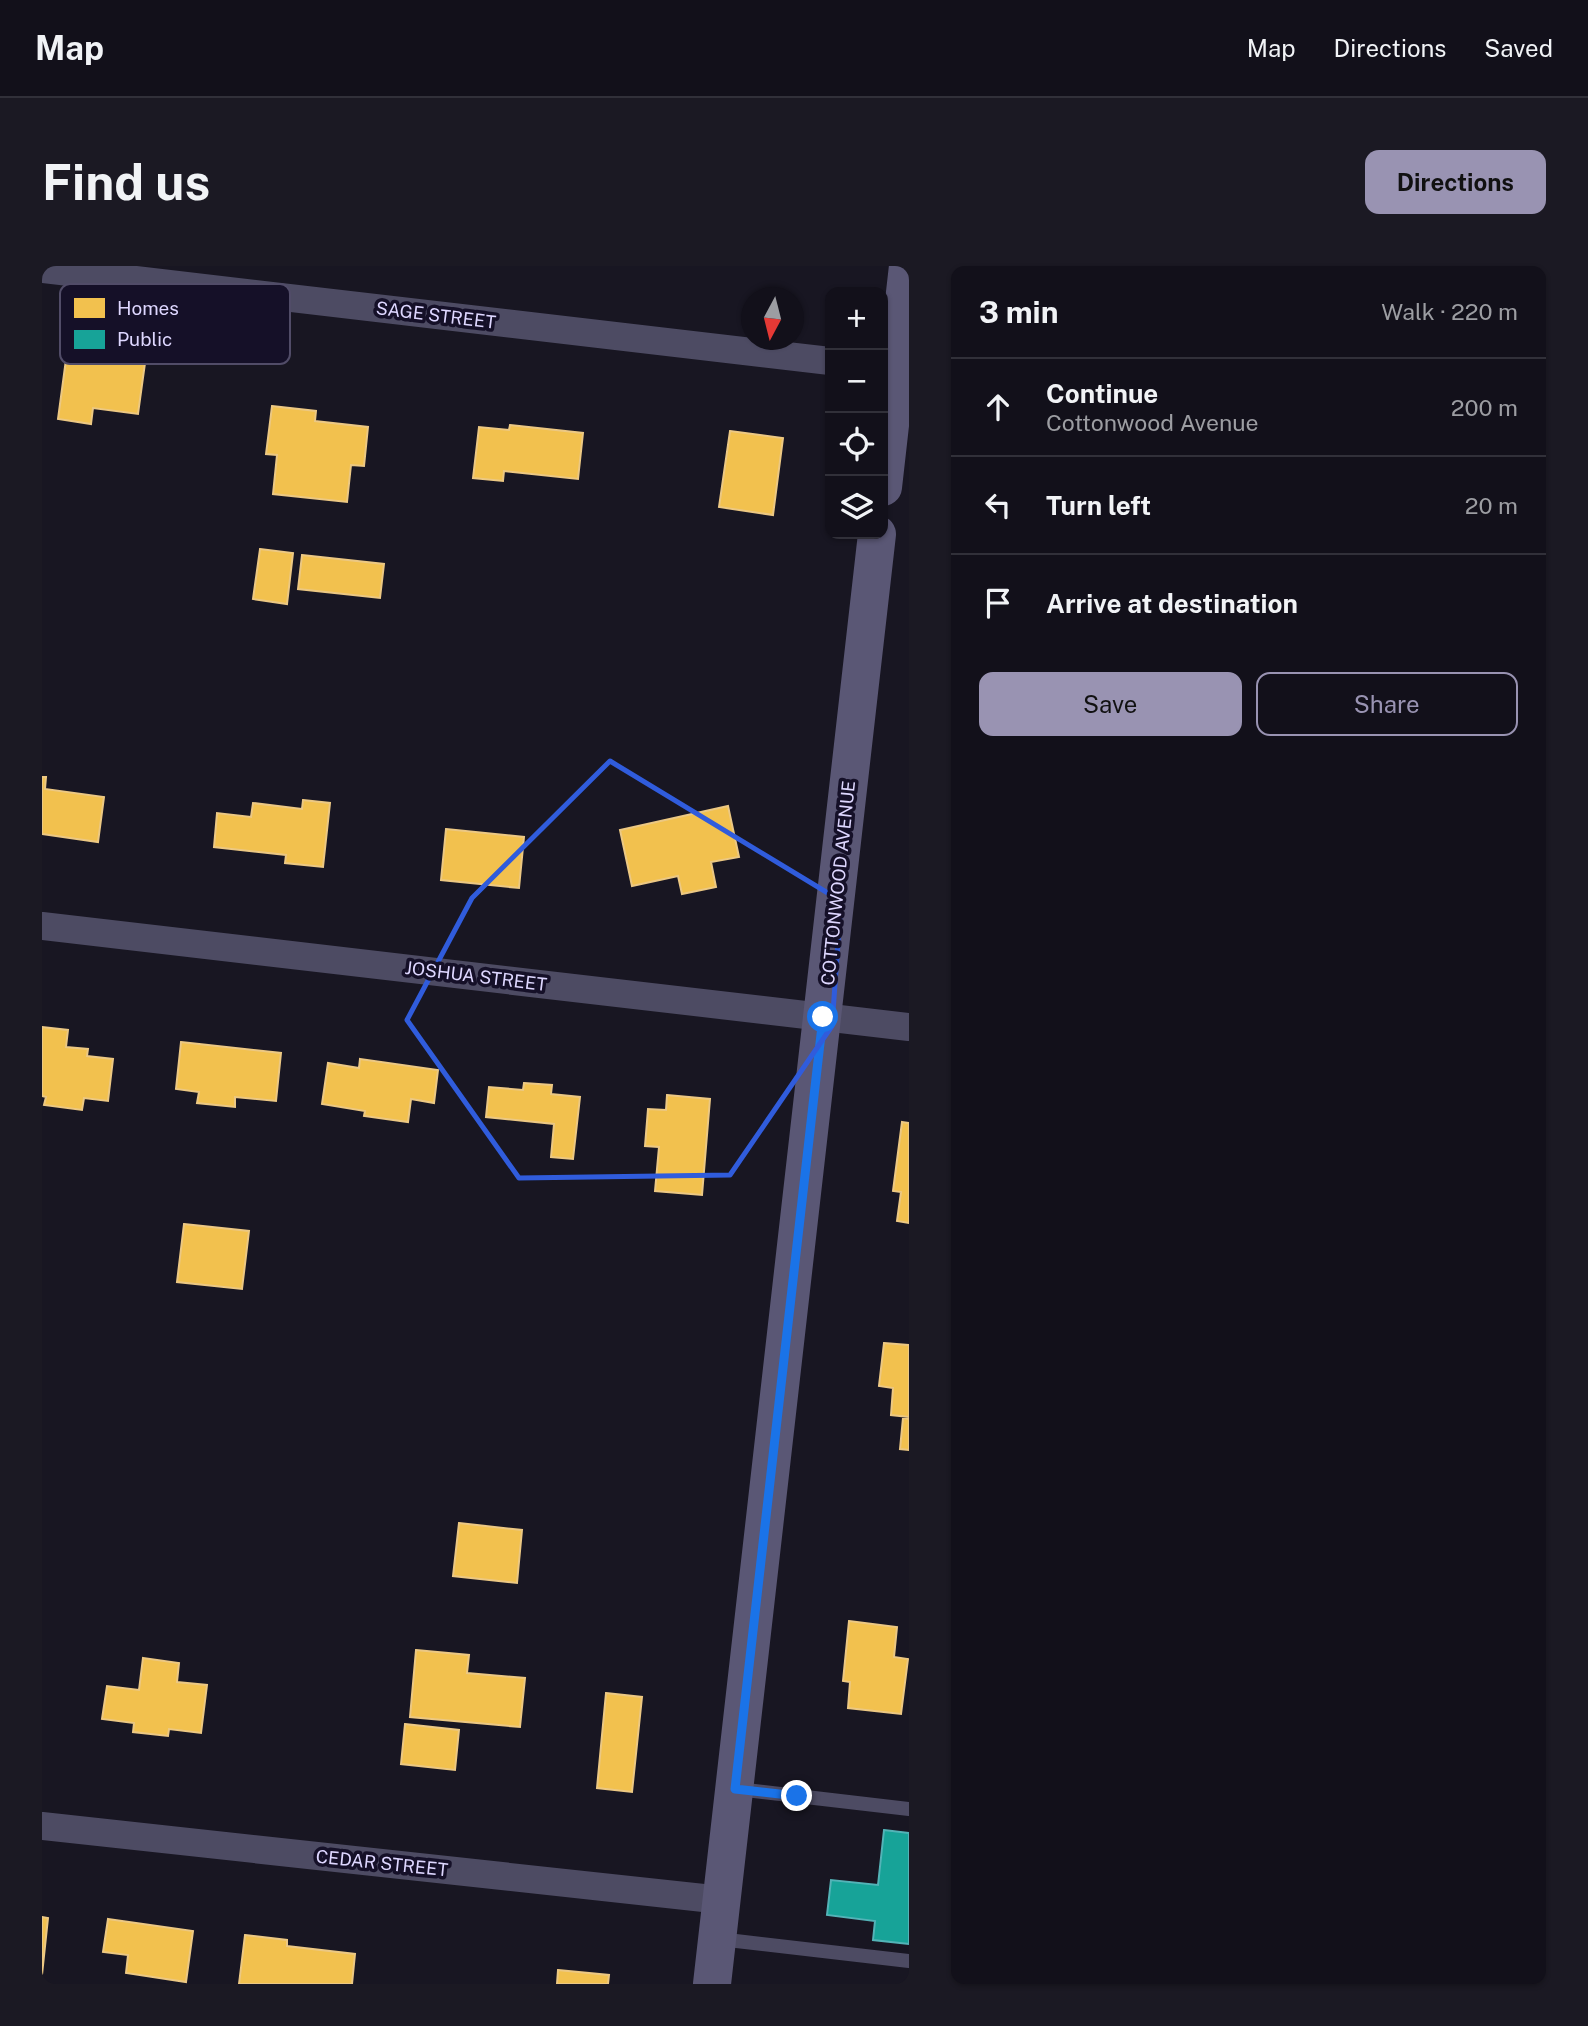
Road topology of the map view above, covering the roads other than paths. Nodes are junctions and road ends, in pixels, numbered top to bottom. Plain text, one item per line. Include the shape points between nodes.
1 (908, 266) edge
2 (42, 269) edge
3 (170, 284) edge
4 (290, 298) edge
5 (825, 360) edge
6 (890, 368) edge
7 (884, 476) edge
8 (876, 539) edge
9 (42, 926) edge
10 (823, 1017) junction
11 (909, 1027) edge
12 (735, 1789) junction
13 (909, 1809) edge
14 (42, 1826) edge
15 (722, 1900) junction
16 (718, 1938) junction
17 (909, 1961) edge
18 (712, 1984) edge

1 - 6 street
2 - 3 street, SAGE STREET
4 - 5 street, SAGE STREET
6 - 7 street
8 - 10 street, COTTONWOOD AVENUE
9 - 10 street, JOSHUA STREET
10 - 11 street, JOSHUA STREET
10 - 12 street, COTTONWOOD AVENUE
12 - 13 lane
12 - 15 street, COTTONWOOD AVENUE
14 - 15 street, CEDAR STREET
15 - 16 street, COTTONWOOD AVENUE
16 - 17 lane
16 - 18 street, COTTONWOOD AVENUE

